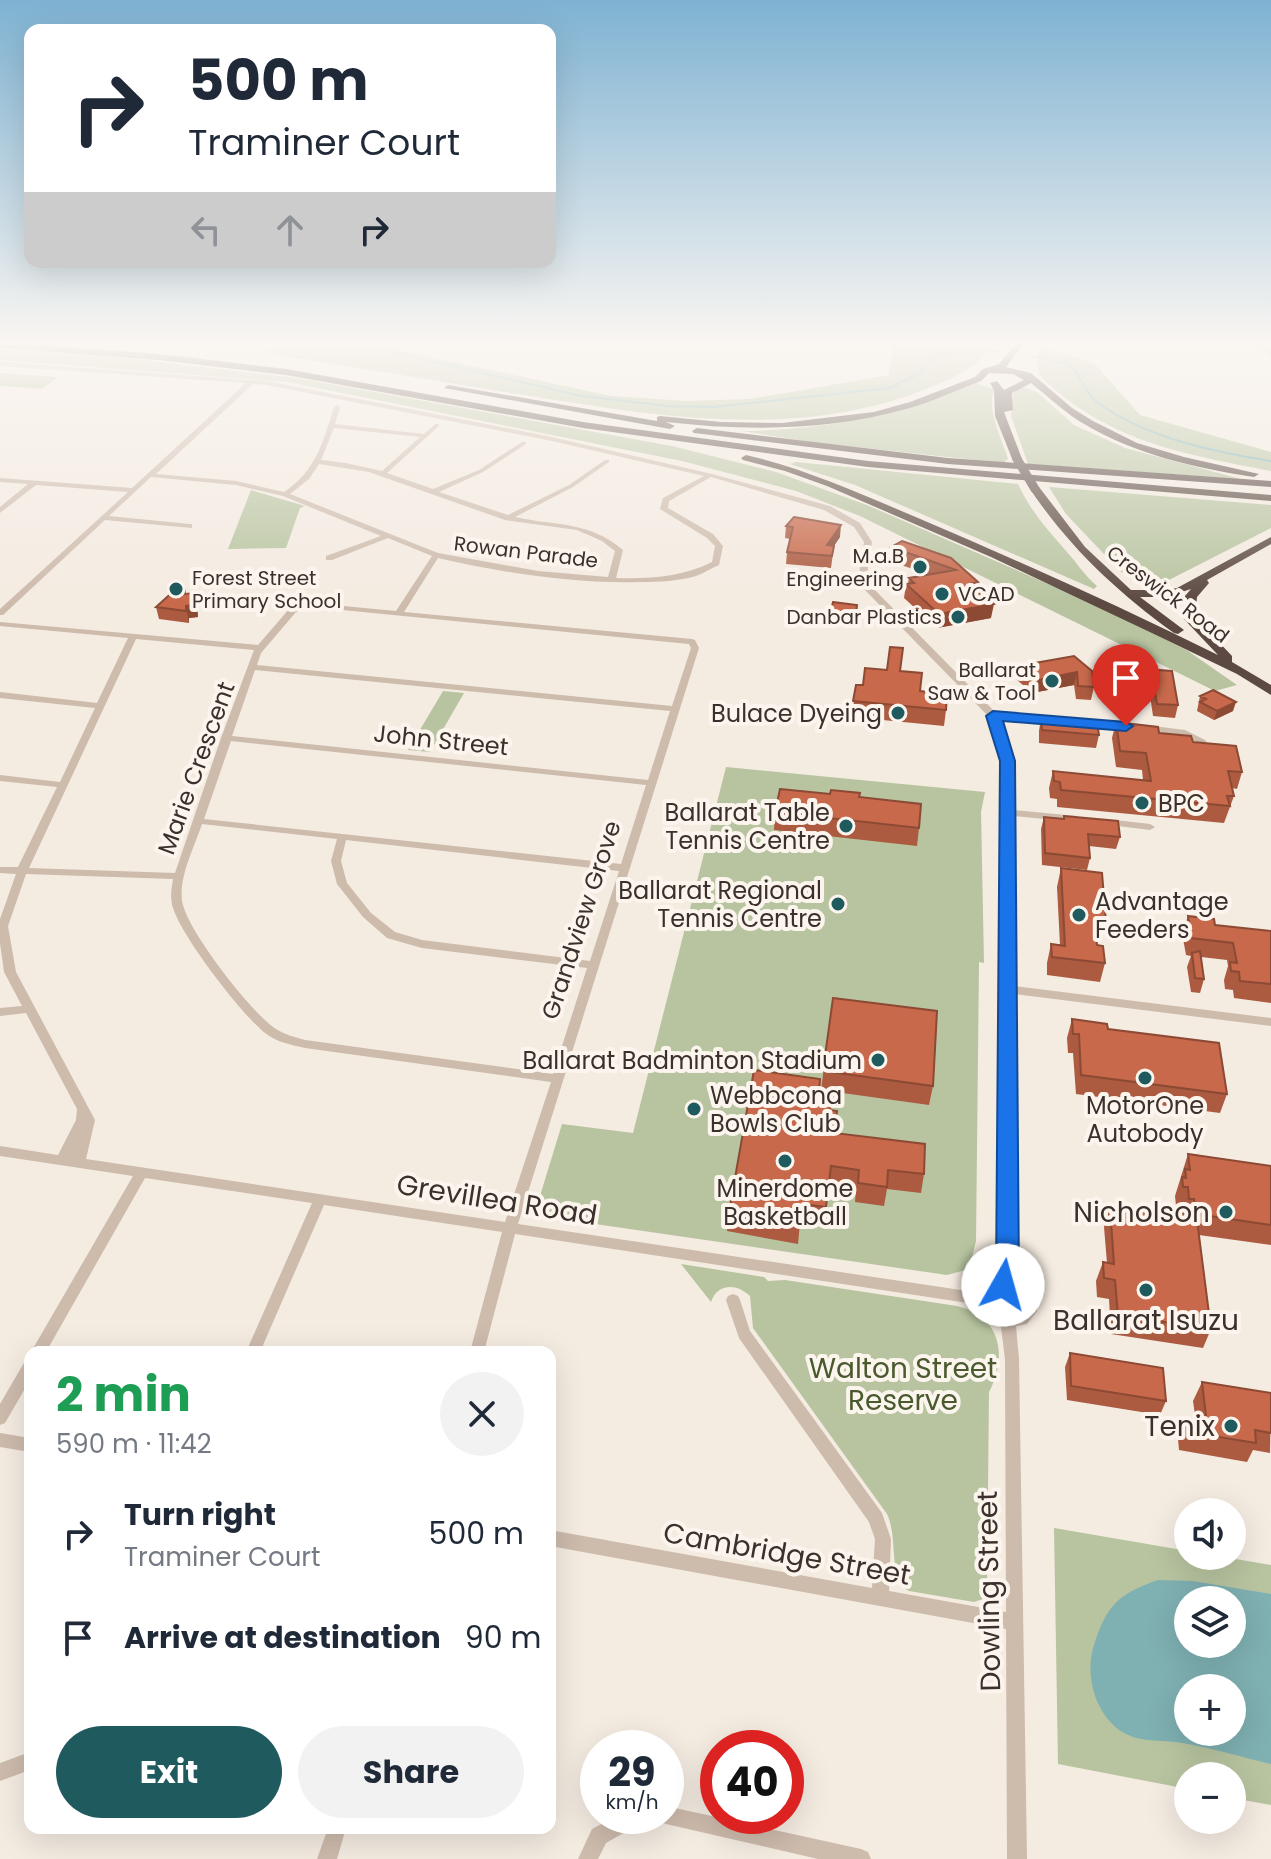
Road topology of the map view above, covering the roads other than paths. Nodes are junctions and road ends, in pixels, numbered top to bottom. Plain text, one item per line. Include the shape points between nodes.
1 (200, 429) edge
2 (330, 429) edge
3 (357, 429) edge
4 (433, 429) edge
5 (501, 429) edge
6 (601, 429) edge
7 (610, 429) edge
8 (686, 429) edge
9 (1006, 429) edge
10 (1007, 429) edge
11 (1098, 429) edge
12 (1007, 432) junction
13 (426, 436) junction
14 (524, 443) dead end
15 (607, 461) dead end
16 (319, 462) junction
17 (385, 471) junction
18 (149, 475) junction
19 (710, 475) junction
20 (1271, 476) edge
21 (0, 480) edge
22 (35, 482) junction
23 (1271, 484) edge
24 (133, 490) junction
25 (435, 491) junction
26 (285, 494) junction
27 (1271, 498) edge
28 (0, 511) edge
29 (103, 518) junction
30 (508, 518) junction
31 (189, 526) dead end
32 (390, 535) junction
33 (1271, 540) edge
34 (436, 555) junction
35 (329, 558) dead end
36 (1047, 577) junction
37 (612, 578) junction
38 (1207, 579) junction
39 (1128, 592) junction
40 (4, 605) edge
41 (0, 613) edge
42 (399, 613) junction
43 (0, 624) edge
44 (133, 637) junction
45 (697, 641) joint
46 (260, 648) junction
47 (253, 667) junction
48 (1239, 671) junction
49 (1271, 691) edge
50 (0, 695) edge
51 (100, 706) junction
52 (676, 709) junction
53 (993, 716) junction
54 (226, 738) junction
55 (1202, 741) edge
56 (0, 778) edge
57 (652, 783) junction
58 (63, 785) junction
59 (1006, 812) junction
60 (199, 821) junction
61 (1150, 827) dead end
62 (342, 838) junction
63 (625, 868) junction
64 (0, 870) edge
65 (22, 871) junction
66 (179, 876) junction
67 (594, 965) junction
68 (1008, 989) junction
69 (29, 1009) junction
70 (0, 1012) edge
71 (1271, 1022) edge
72 (558, 1079) junction
73 (83, 1109) junction
74 (0, 1151) edge
75 (62, 1161) junction
76 (78, 1163) junction
77 (142, 1172) junction
78 (320, 1200) junction
79 (510, 1229) junction
80 (1008, 1285) junction
81 (733, 1300) dead end
82 (985, 1300) junction
83 (1008, 1322) junction
84 (41, 1346) edge
85 (256, 1346) edge
86 (479, 1346) edge
87 (24, 1376) edge
88 (0, 1418) edge
89 (0, 1440) edge
90 (24, 1444) edge
91 (556, 1539) edge
92 (880, 1598) junction
93 (1015, 1622) junction
94 (24, 1763) edge
95 (0, 1772) edge
96 (684, 1819) edge
97 (335, 1834) edge
98 (602, 1834) edge
99 (327, 1859) edge
100 (588, 1859) edge
101 (861, 1859) edge
102 (1017, 1859) edge

1 - 18 street
2 - 16 street
3 - 13 street
4 - 13 street
5 - 19 street
6 - 36 highway via 804,475
7 - 27 highway via 883,466
8 - 23 highway via 948,461
9 - 12 highway, Creswick Road
10 - 12 highway, Creswick Road
11 - 20 highway via 1186,460
12 - 39 highway, Creswick Road, bridge via 1017,459 1064,532
13 - 17 street
14 - 25 street via 481,471
15 - 30 street
16 - 17 street
16 - 26 street
17 - 25 street
18 - 24 street
18 - 26 street, Rowan Parade via 236,483
19 - 37 street, Rowan Parade via 666,500 664,509 710,536 719,546 716,563 707,572 680,580
19 - 53 street via 827,508 857,525 868,542 863,574 867,587
21 - 22 street
22 - 24 street
22 - 28 street
24 - 29 street
25 - 30 street
26 - 32 street, Rowan Parade
29 - 31 street
29 - 40 street
30 - 37 street via 598,533 619,550
32 - 34 street, Rowan Parade
32 - 35 street
33 - 38 highway
34 - 37 street, Rowan Parade
34 - 42 street
36 - 39 highway via 1103,598 1123,599
36 - 48 highway
38 - 39 highway via 1166,594
38 - 48 highway via 1191,596 1189,618
39 - 48 highway, Creswick Road
40 - 41 street
42 - 45 street, Marie Crescent
42 - 46 street, Marie Crescent via 297,608 284,616
43 - 44 street
44 - 46 street
44 - 51 street
45 - 52 street, Grandview Grove
46 - 47 street, Marie Crescent
47 - 52 street
47 - 54 street, Marie Crescent
48 - 49 highway, Creswick Road
50 - 51 street
51 - 58 street
52 - 57 street, Grandview Grove
53 - 55 street via 1182,732
53 - 59 street via 1008,761
54 - 57 street, John Street
54 - 60 street, Marie Crescent
56 - 58 street
57 - 63 street, Grandview Grove
58 - 65 street
59 - 61 street
59 - 68 street
60 - 62 street
60 - 66 street, Marie Crescent
62 - 63 street
62 - 67 street via 336,861 342,884 391,935 422,944
63 - 67 street, Grandview Grove
64 - 65 street
65 - 66 street
65 - 69 street via 7,908 3,936 10,972
66 - 72 street, Marie Crescent via 176,896 182,918 244,1005 280,1037
67 - 72 street, Grandview Grove
68 - 71 street
68 - 80 street
69 - 70 street
69 - 73 street
72 - 79 street, Grandview Grove
73 - 75 street
73 - 76 street via 90,1125
74 - 75 street, Grevillea Road
75 - 76 street, Grevillea Road
76 - 77 street, Grevillea Road
77 - 78 street, Grevillea Road
77 - 84 street
78 - 79 street, Grevillea Road
78 - 85 street
79 - 82 street, Grevillea Road
79 - 86 street, Grandview Grove
80 - 82 street via 994,1287
80 - 83 street via 1026,1295 1031,1307 1026,1318
81 - 92 street via 744,1334 876,1518 883,1539
82 - 83 street via 994,1316
83 - 93 street, Dowling Street
87 - 88 street
89 - 90 street
91 - 92 street, Cambridge Street
92 - 93 street, Cambridge Street
93 - 102 street, Dowling Street
94 - 95 street
96 - 101 street
97 - 99 street
98 - 100 street

